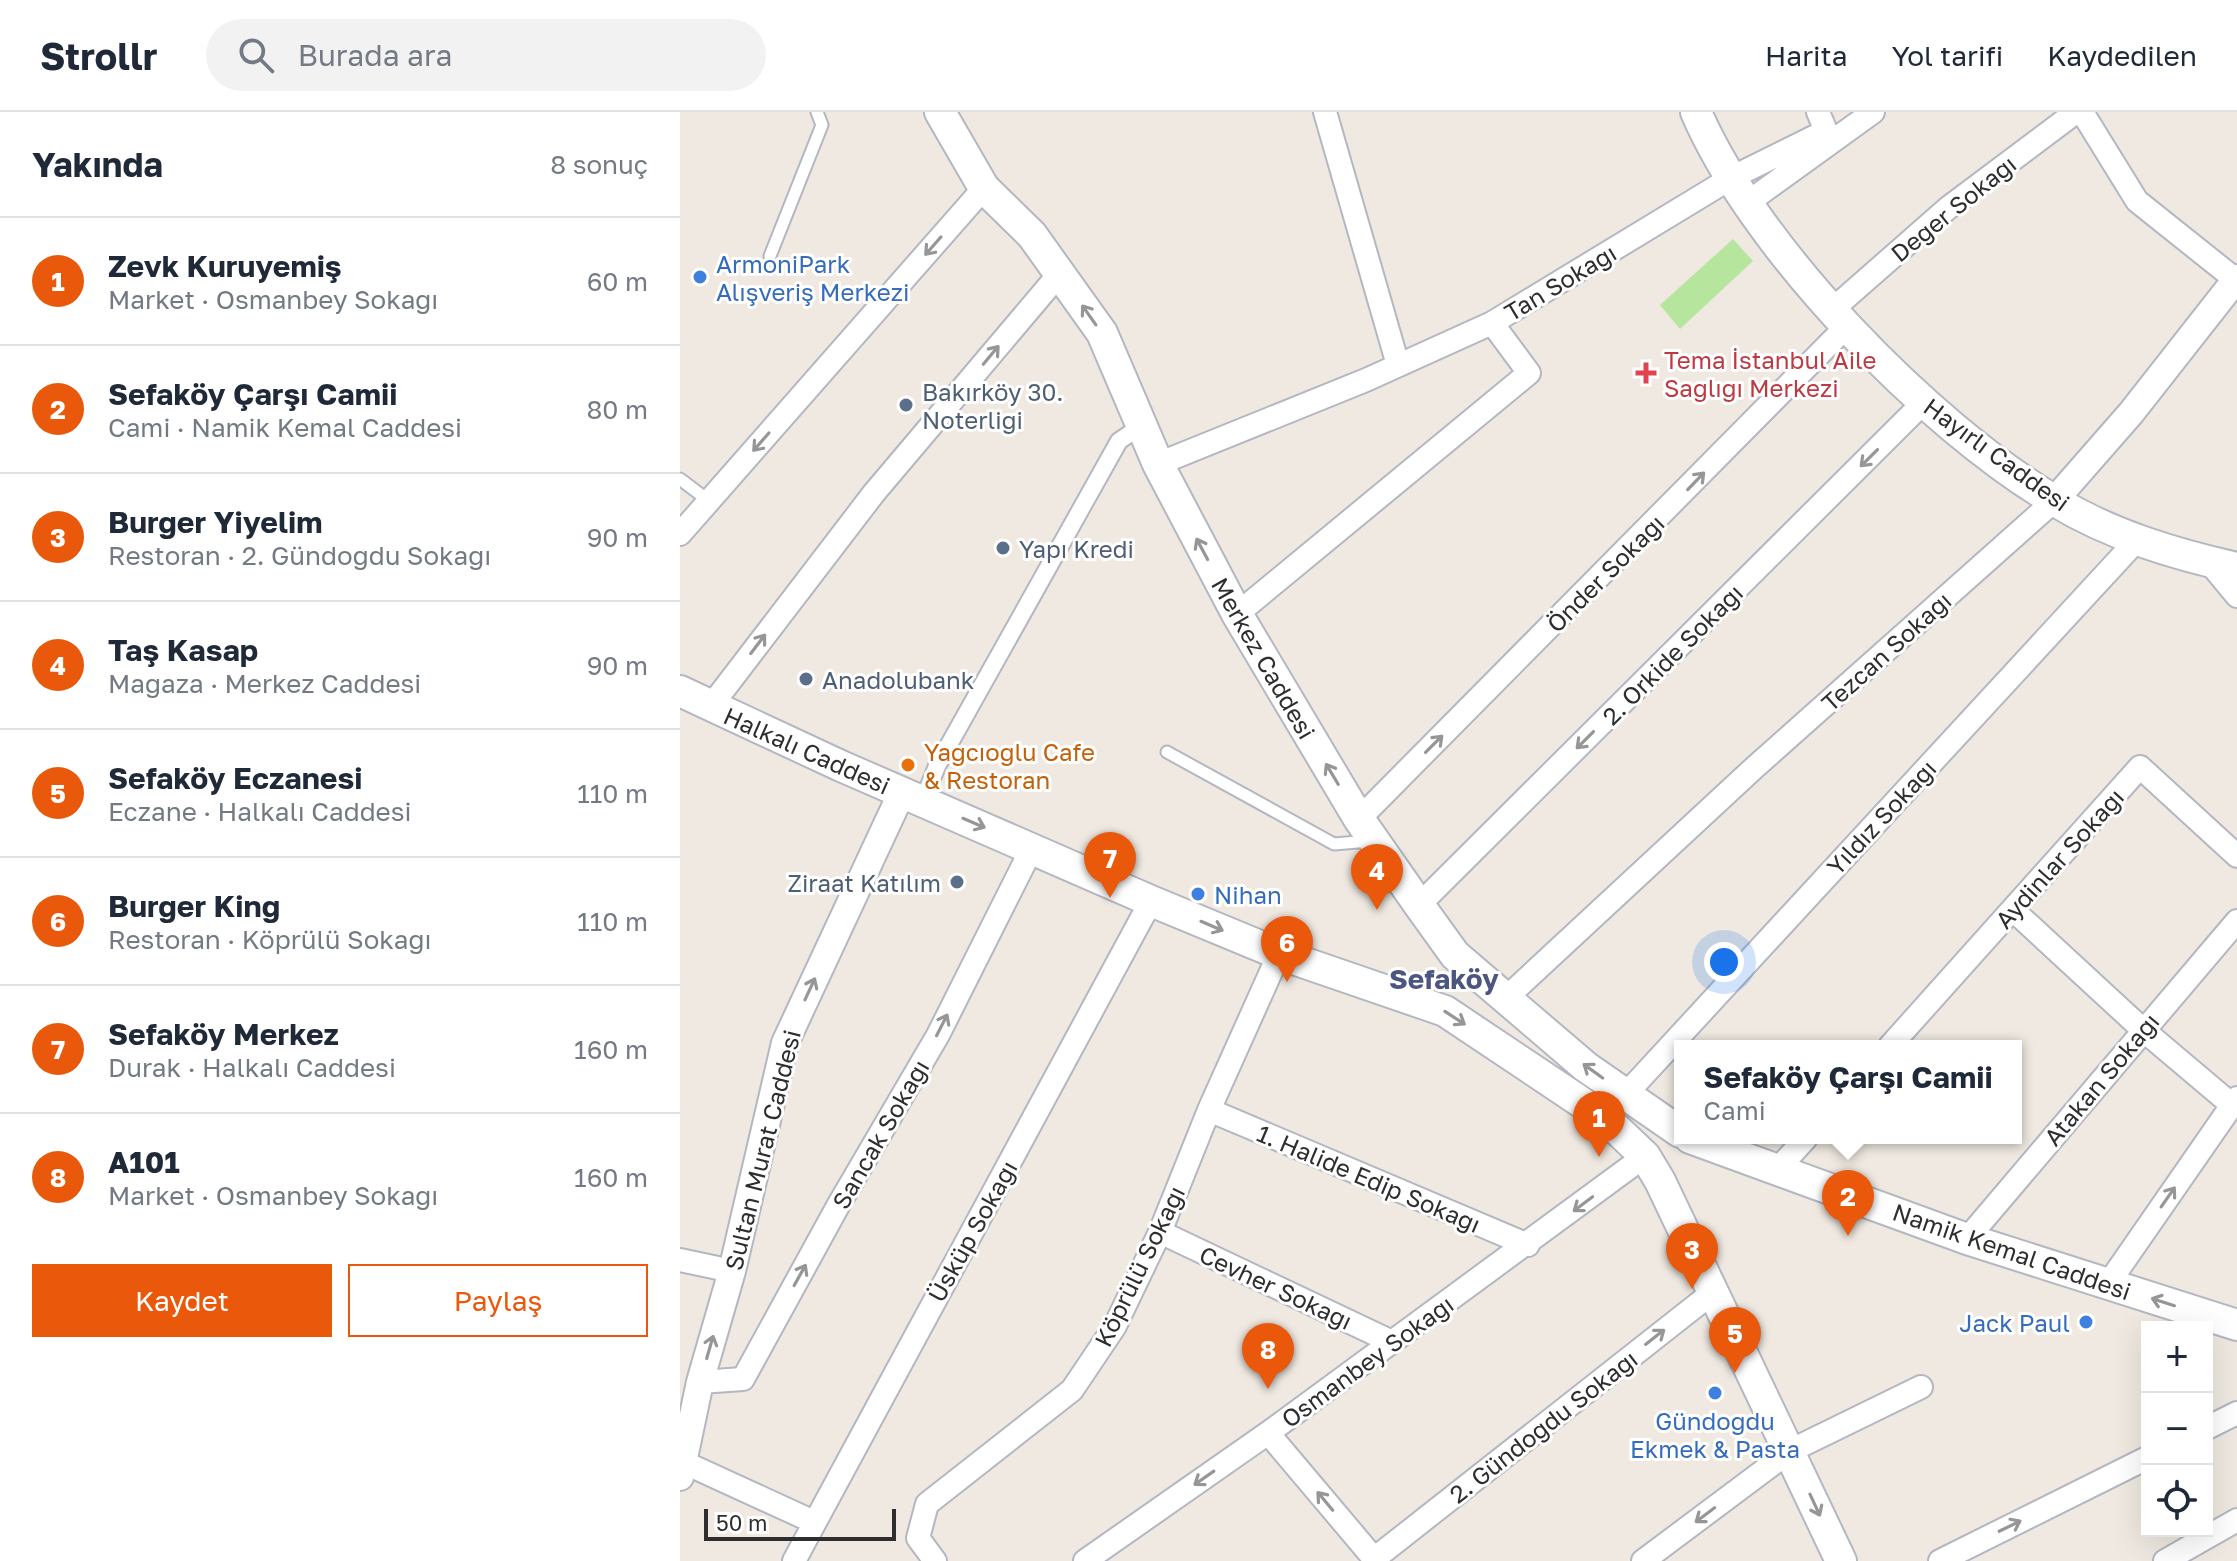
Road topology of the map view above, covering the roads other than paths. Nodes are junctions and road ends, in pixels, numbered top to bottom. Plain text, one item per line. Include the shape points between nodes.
1 (817, 112) edge
2 (940, 112) edge
3 (1325, 112) edge
4 (1696, 112) edge
5 (1818, 112) edge
6 (1873, 112) edge
7 (2076, 112) edge
8 (2082, 112) edge
9 (1731, 178) junction
10 (984, 188) junction
11 (1747, 203) junction
12 (770, 256) dead end
13 (1060, 273) junction
14 (2236, 279) edge
15 (1841, 317) junction
16 (1492, 323) junction
17 (1398, 365) junction
18 (1924, 402) junction
19 (1141, 426) junction
20 (1158, 464) junction
21 (680, 479) edge
22 (709, 501) junction
23 (2054, 501) junction
24 (680, 534) edge
25 (2137, 540) junction
26 (2208, 561) junction
27 (2237, 568) edge
28 (2237, 596) edge
29 (1237, 614) junction
30 (680, 691) edge
31 (711, 706) junction
32 (1167, 752) dead end
33 (913, 797) junction
34 (1366, 830) junction
35 (1032, 848) junction
36 (2237, 856) edge
37 (1151, 901) junction
38 (1419, 905) junction
39 (2013, 910) junction
40 (2237, 921) edge
41 (1279, 954) junction
42 (1506, 998) junction
43 (2142, 1029) junction
44 (1676, 1040) edge
45 (1895, 1040) edge
46 (1674, 1042) edge
47 (1626, 1094) junction
48 (2234, 1102) edge
49 (1209, 1110) junction
50 (1674, 1127) edge
51 (1683, 1144) edge
52 (1708, 1144) edge
53 (1801, 1144) edge
54 (1652, 1169) junction
55 (1778, 1169) junction
56 (1160, 1232) junction
57 (1967, 1239) junction
58 (1528, 1245) junction
59 (680, 1260) edge
60 (732, 1271) junction
61 (2108, 1284) junction
62 (1712, 1293) junction
63 (2237, 1325) edge
64 (1392, 1342) junction
65 (700, 1382) junction
66 (1921, 1387) dead end
67 (2237, 1413) edge
68 (2213, 1425) edge
69 (1268, 1433) junction
70 (1790, 1451) junction
71 (2141, 1461) edge
72 (682, 1470) edge
73 (2237, 1520) edge
74 (814, 1522) junction
75 (1375, 1560) edge
76 (794, 1561) edge
77 (935, 1561) edge
78 (1085, 1561) edge
79 (1643, 1561) edge
80 (1841, 1561) edge
81 (1940, 1561) edge
82 (2165, 1561) edge

1 - 12 lane via 822,125
2 - 10 main road, Merkez Caddesi
3 - 17 street
4 - 9 main road, Hayırlı Caddesi
5 - 9 street, Tan Sokağı via 1826,131
6 - 11 street
7 - 15 street, Değer Sokağı via 1948,208
8 - 14 street via 2137,201
9 - 11 main road, Hayırlı Caddesi
9 - 16 street, Tan Sokağı
10 - 13 main road, Merkez Caddesi via 1032,235
10 -> 22 street
11 - 15 main road, Hayırlı Caddesi
19 -> 13 main road, Merkez Caddesi via 1102,333
31 -> 13 street via 874,493
14 - 23 street, Tezcan Sokağı
15 - 18 main road, Hayırlı Caddesi
34 -> 15 street, Önder Sokağı
16 - 17 street
16 - 29 street, Tan Sokağı via 1529,373
17 - 20 street
18 - 23 main road, Hayırlı Caddesi
18 -> 38 street, 2. Orkide Sokağı
19 - 20 main road, Merkez Caddesi
19 - 33 street via 1119,441 937,766
29 -> 20 main road, Merkez Caddesi
21 - 22 lane
22 - 24 street
23 - 25 main road, Hayırlı Caddesi
23 - 42 street, Tezcan Sokağı
25 - 26 main road, Hayırlı Caddesi
25 - 44 street, Yıldız Sokağı
26 - 27 main road, Hayırlı Caddesi
26 - 28 street
34 -> 29 main road, Merkez Caddesi
30 - 31 main road, Halkalı Caddesi
31 - 33 main road, Halkalı Caddesi
32 - 34 lane via 1334,844
33 -> 35 main road, Halkalı Caddesi
60 -> 33 street, Sultan Murat Caddesi via 785,1043
34 - 38 main road, Merkez Caddesi
35 - 37 main road, Halkalı Caddesi
65 -> 35 street, Sancak Sokağı via 743,1379 938,1035
36 - 39 street, Aydinlar Sokağı via 2140,767
37 -> 41 main road, Halkalı Caddesi
37 - 74 street, Üsküp Sokağı
38 - 42 main road, Merkez Caddesi via 1455,955
39 - 43 street
39 - 45 street, Aydinlar Sokağı
40 - 43 street, Atakan Sokağı
41 - 49 street, Köprülü Sokağı
41 -> 54 main road, Halkalı Caddesi via 1445,1011 1605,1118
47 -> 42 main road, Merkez Caddesi
43 - 48 street
43 - 57 street, Atakan Sokağı
46 - 47 street, Yıldız Sokağı
47 - 50 main road, Merkez Caddesi
61 -> 48 street
49 - 56 street, Köprülü Sokağı
49 - 58 street, 1. Halide Edip Sokağı
51 - 54 main road
52 - 55 main road, Namik Kemal Caddesi
53 - 55 street
54 -> 58 street, Osmanbey Sokağı
54 - 62 main road, Halkalı Caddesi
55 - 57 main road, Namik Kemal Caddesi
56 - 64 street, Cevher Sokağı
56 - 77 street, Köprülü Sokağı via 1115,1326 1072,1390 927,1504 918,1538
57 - 61 main road, Namik Kemal Caddesi
58 - 64 street, Osmanbey Sokağı
59 - 60 street
65 -> 60 street, Sultan Murat Caddesi
63 -> 61 main road, Namik Kemal Caddesi
62 - 70 main road, Halkalı Caddesi
75 -> 62 street, 2. Gündoğdu Sokağı
64 - 69 street, Osmanbey Sokağı
65 - 72 street, Sultan Murat Caddesi
66 - 70 street
67 - 68 street
75 -> 69 street
69 -> 78 street, Osmanbey Sokağı
70 -> 79 street
70 -> 80 main road, Halkalı Caddesi
81 -> 71 street
72 - 74 street
73 - 82 street
74 - 76 street, Üsküp Sokağı

